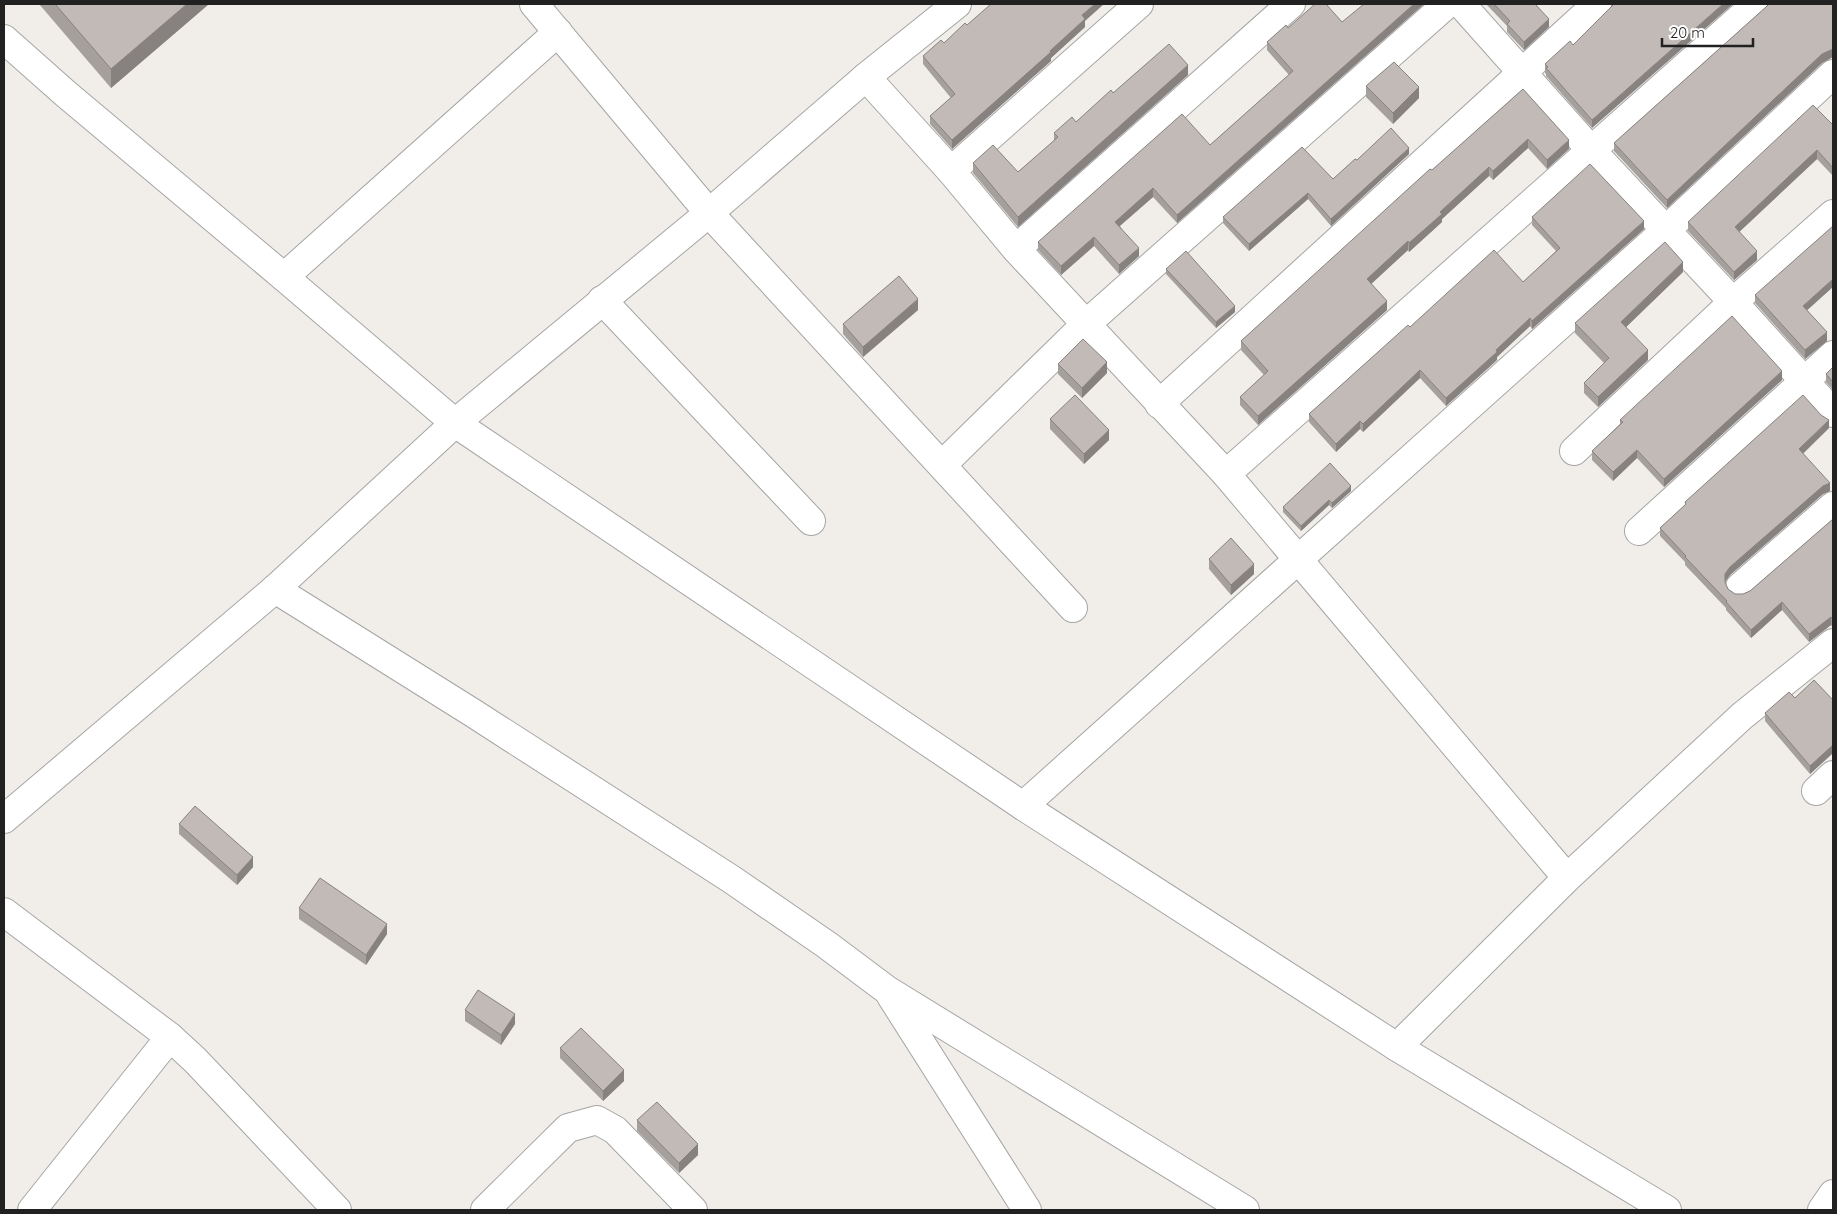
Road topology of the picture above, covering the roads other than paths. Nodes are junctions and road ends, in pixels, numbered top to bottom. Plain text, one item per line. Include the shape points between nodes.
1 (534, 4) edge
2 (957, 4) edge
3 (1139, 4) edge
4 (1291, 4) edge
5 (1447, 4) edge
6 (1461, 4) edge
7 (1597, 4) edge
8 (1756, 4) edge
9 (558, 32) junction
10 (4, 39) edge
11 (1522, 72) junction
12 (1833, 74) edge
13 (866, 77) junction
14 (1591, 150) junction
15 (951, 171) junction
16 (709, 212) junction
17 (1833, 214) edge
18 (1666, 230) junction
19 (1016, 250) junction
20 (284, 277) junction
21 (602, 300) junction
22 (1733, 302) junction
23 (1085, 325) junction
24 (1833, 355) edge
25 (1805, 380) junction
26 (1159, 404) junction
27 (1833, 413) edge
28 (455, 423) junction
29 (1574, 451) dead end
30 (942, 465) junction
31 (1226, 474) junction
32 (1833, 506) edge
33 (811, 521) dead end
34 (1639, 531) dead end
35 (1298, 559) junction
36 (1740, 587) dead end
37 (275, 589) junction
38 (1073, 608) dead end
39 (1833, 643) edge
40 (1023, 806) junction
41 (4, 819) edge
42 (1567, 878) junction
43 (4, 912) edge
44 (887, 990) junction
45 (170, 1037) junction
46 (1398, 1047) junction
47 (1833, 1194) edge
48 (32, 1210) edge
49 (337, 1210) edge
50 (485, 1210) edge
51 (693, 1210) edge
52 (1027, 1210) edge
53 (1245, 1210) edge
54 (1667, 1210) edge
55 (1822, 1210) edge

1 - 9 street
2 - 13 street
3 - 15 street
4 - 19 street
5 - 23 street
6 - 11 street
7 - 11 street
8 - 14 street
9 - 16 street
9 - 20 street
10 - 20 street
11 - 14 street
11 - 26 street
12 - 18 street
13 - 15 street
13 - 16 street
14 - 18 street
14 - 31 street
15 - 19 street
16 - 21 street
16 - 30 street
17 - 22 street
18 - 22 street
18 - 35 street
19 - 23 street
20 - 28 street
21 - 28 street
21 - 33 street
22 - 25 street
22 - 29 street
23 - 26 street
23 - 30 street
24 - 25 street
25 - 27 street
25 - 34 street
26 - 31 street
28 - 37 street
28 - 40 street
30 - 38 street
31 - 35 street
32 - 36 street
35 - 40 street
35 - 42 street
37 - 41 street
37 - 44 street via 731,879
39 - 42 street via 1742,716
40 - 46 street
42 - 46 street
43 - 45 street
44 - 52 street
44 - 53 street
45 - 48 street
45 - 49 street
46 - 54 street
47 - 55 street
50 - 51 street via 568,1128 597,1120 615,1130

